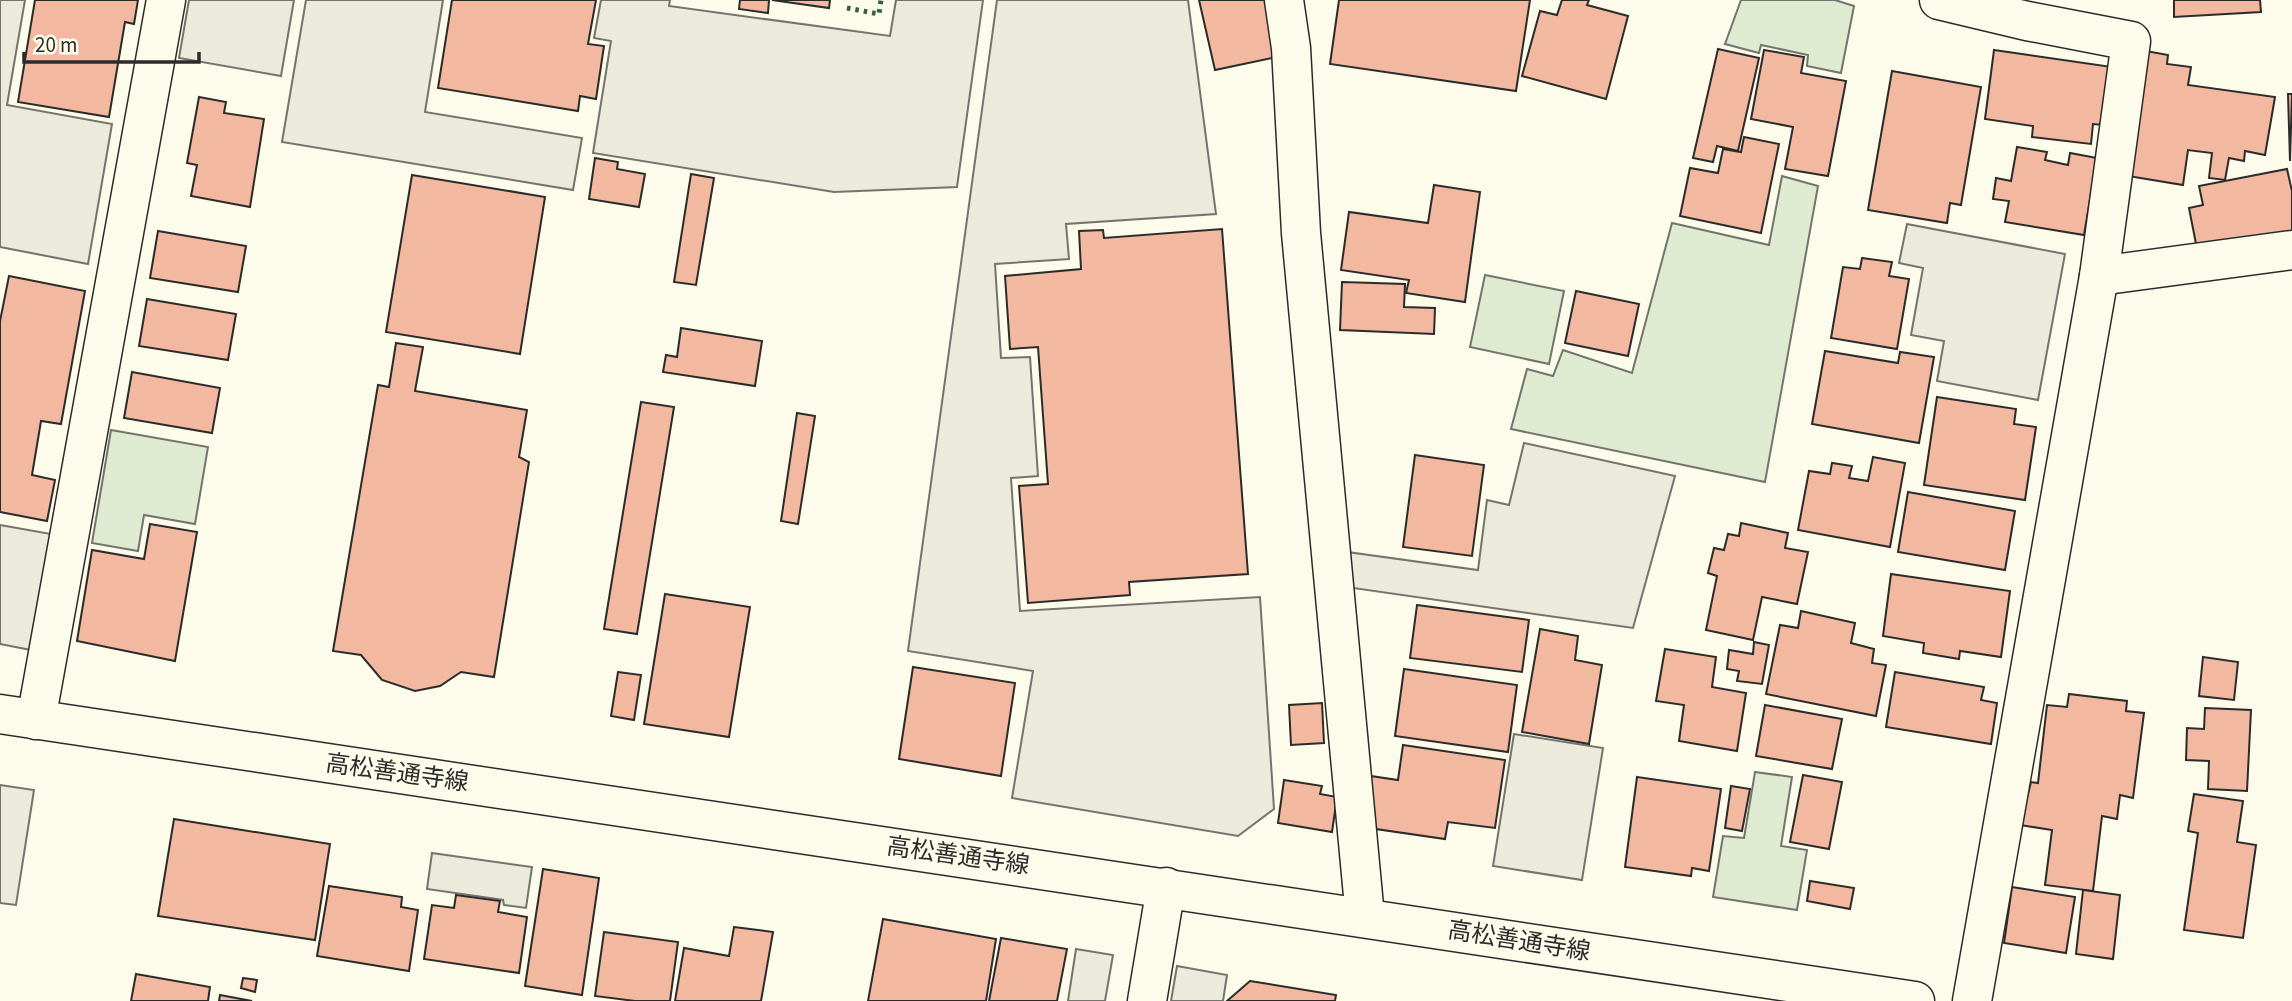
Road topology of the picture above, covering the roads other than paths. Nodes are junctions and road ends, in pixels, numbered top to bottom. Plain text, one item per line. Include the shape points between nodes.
1 (166, 0) edge
2 (1284, 0) edge
3 (1939, 0) edge
4 (2292, 250) edge
5 (2099, 276) junction
6 (18, 717) edge
7 (1166, 887) junction
8 (1365, 918) junction
9 (1147, 1001) edge
10 (1915, 1001) edge
11 (1972, 1001) edge

1 - 6 main road
2 - 8 main road via 1301,233
3 - 5 main road via 2131,41
4 - 5 main road
5 - 11 main road
6 - 7 main road, 高松善通寺線
7 - 8 main road, 高松善通寺線
7 - 9 main road
8 - 10 main road, 高松善通寺線

